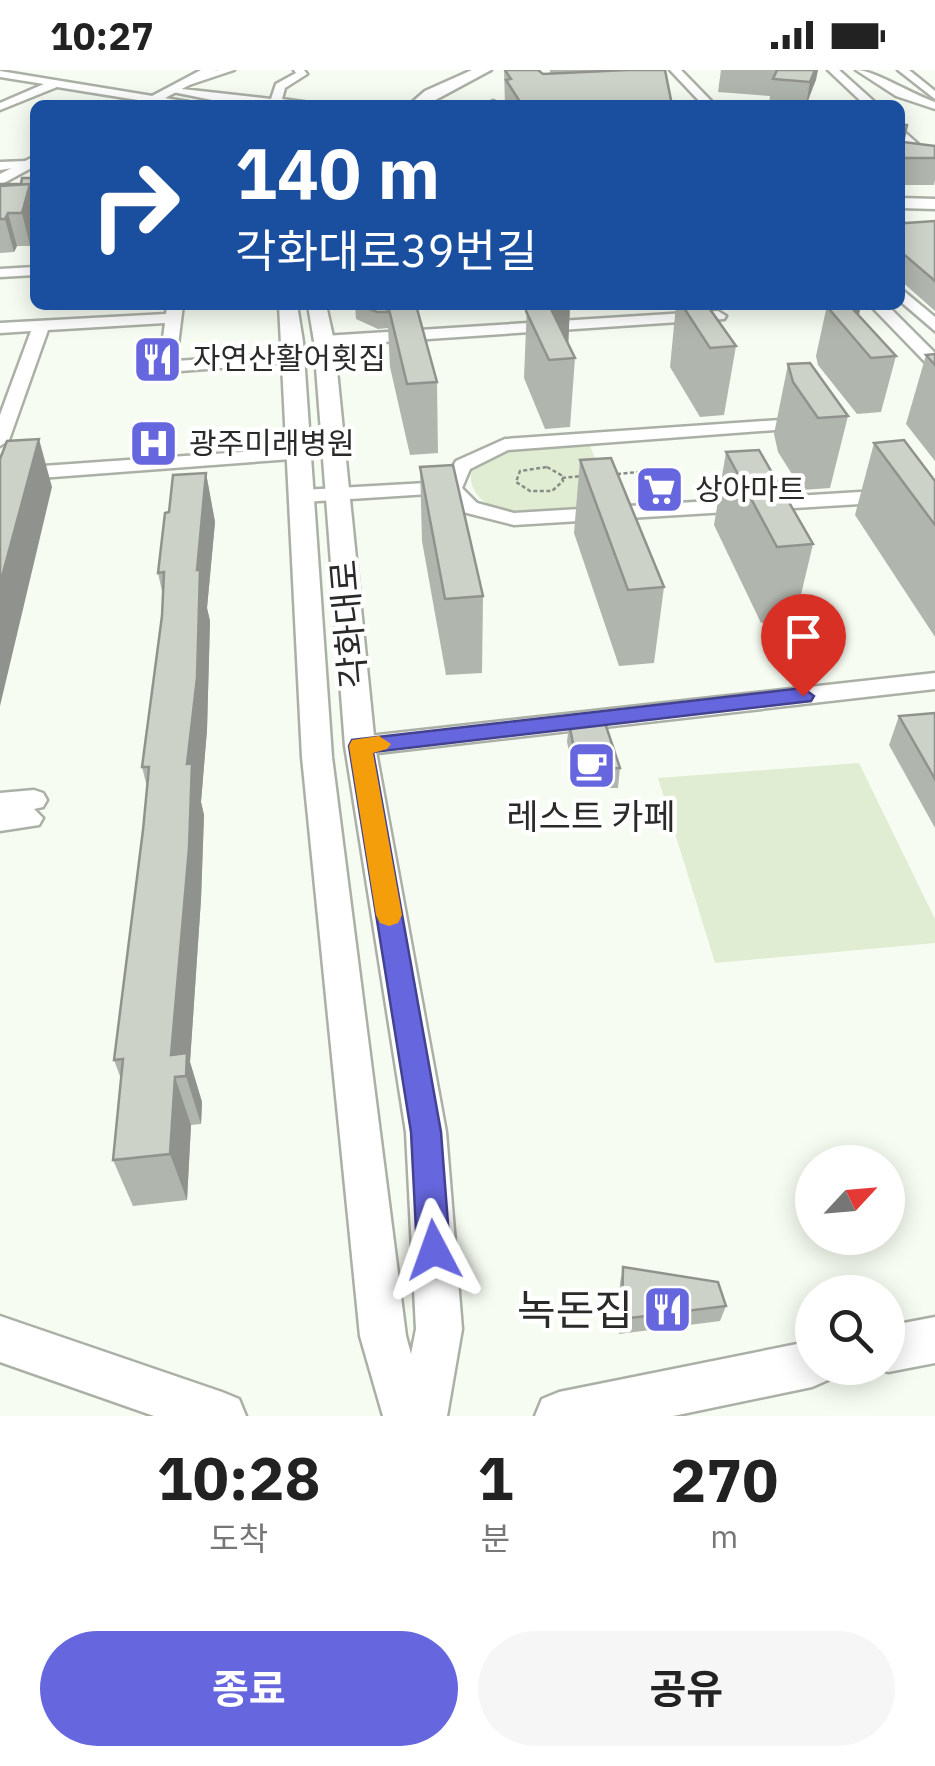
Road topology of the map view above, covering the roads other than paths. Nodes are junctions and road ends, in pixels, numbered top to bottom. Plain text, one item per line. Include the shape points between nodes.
1 (84, 70) edge
2 (191, 70) edge
3 (210, 70) edge
4 (229, 70) edge
5 (300, 70) edge
6 (484, 70) edge
7 (675, 70) edge
8 (833, 70) edge
9 (862, 70) edge
10 (903, 70) edge
11 (0, 74) edge
12 (424, 76) dead end
13 (56, 82) junction
14 (177, 87) junction
15 (935, 96) edge
16 (139, 100) edge
17 (152, 100) edge
18 (263, 100) edge
19 (276, 100) edge
20 (400, 100) edge
21 (424, 100) edge
22 (704, 100) edge
23 (866, 100) edge
24 (935, 106) edge
25 (1, 107) edge
26 (905, 137) edge
27 (30, 162) edge
28 (30, 163) edge
29 (0, 166) edge
30 (935, 166) edge
31 (0, 180) edge
32 (905, 203) edge
33 (935, 204) edge
34 (905, 212) edge
35 (935, 213) edge
36 (30, 271) edge
37 (0, 273) edge
38 (905, 298) edge
39 (291, 310) edge
40 (316, 310) edge
41 (714, 310) edge
42 (884, 310) edge
43 (174, 311) edge
44 (41, 326) junction
45 (935, 326) edge
46 (0, 328) edge
47 (926, 343) edge
48 (309, 346) junction
49 (935, 362) edge
50 (829, 422) edge
51 (2, 430) edge
52 (298, 454) junction
53 (0, 475) edge
54 (451, 487) junction
55 (336, 494) junction
56 (302, 496) junction
57 (935, 498) edge
58 (935, 682) edge
59 (360, 746) junction
60 (0, 803) edge
61 (0, 821) edge
62 (0, 1339) edge
63 (935, 1340) edge
64 (905, 1346) edge
65 (795, 1368) edge
66 (587, 1413) edge
67 (222, 1416) edge
68 (408, 1416) edge
69 (423, 1416) edge

1 - 13 street
2 - 14 street
3 - 14 main road
4 - 14 street
5 - 19 street via 280,86
6 - 21 highway
7 - 22 street
8 - 23 street
9 - 24 street
10 - 15 street
11 - 13 street
12 - 20 highway
13 - 16 street
13 - 25 street
14 - 17 main road
14 - 18 street
26 - 30 street
27 - 29 street
28 - 31 main road
32 - 33 main road
34 - 35 main road
36 - 37 street
38 - 45 street
39 - 48 main road, 각화대로
40 - 48 main road, 각화대로
41 - 48 street
42 - 47 street
43 - 44 street
43 - 48 street via 167,367 273,359
44 - 46 street
44 - 51 street
47 - 49 street
48 - 52 main road, 각화대로
48 - 55 main road, 각화대로
50 - 54 street via 524,442 486,451 452,474
52 - 53 street
52 - 56 main road, 각화대로
54 - 55 street
54 - 57 street via 482,510 531,520
55 - 56 street
55 - 59 main road, 각화대로
56 - 68 main road, 각화대로 via 316,757 356,1105 383,1336
58 - 59 street
59 - 69 main road, 각화대로 via 426,1132 438,1329
60 - 61 street via 32,809
62 - 67 main road
63 - 64 main road
65 - 66 main road

